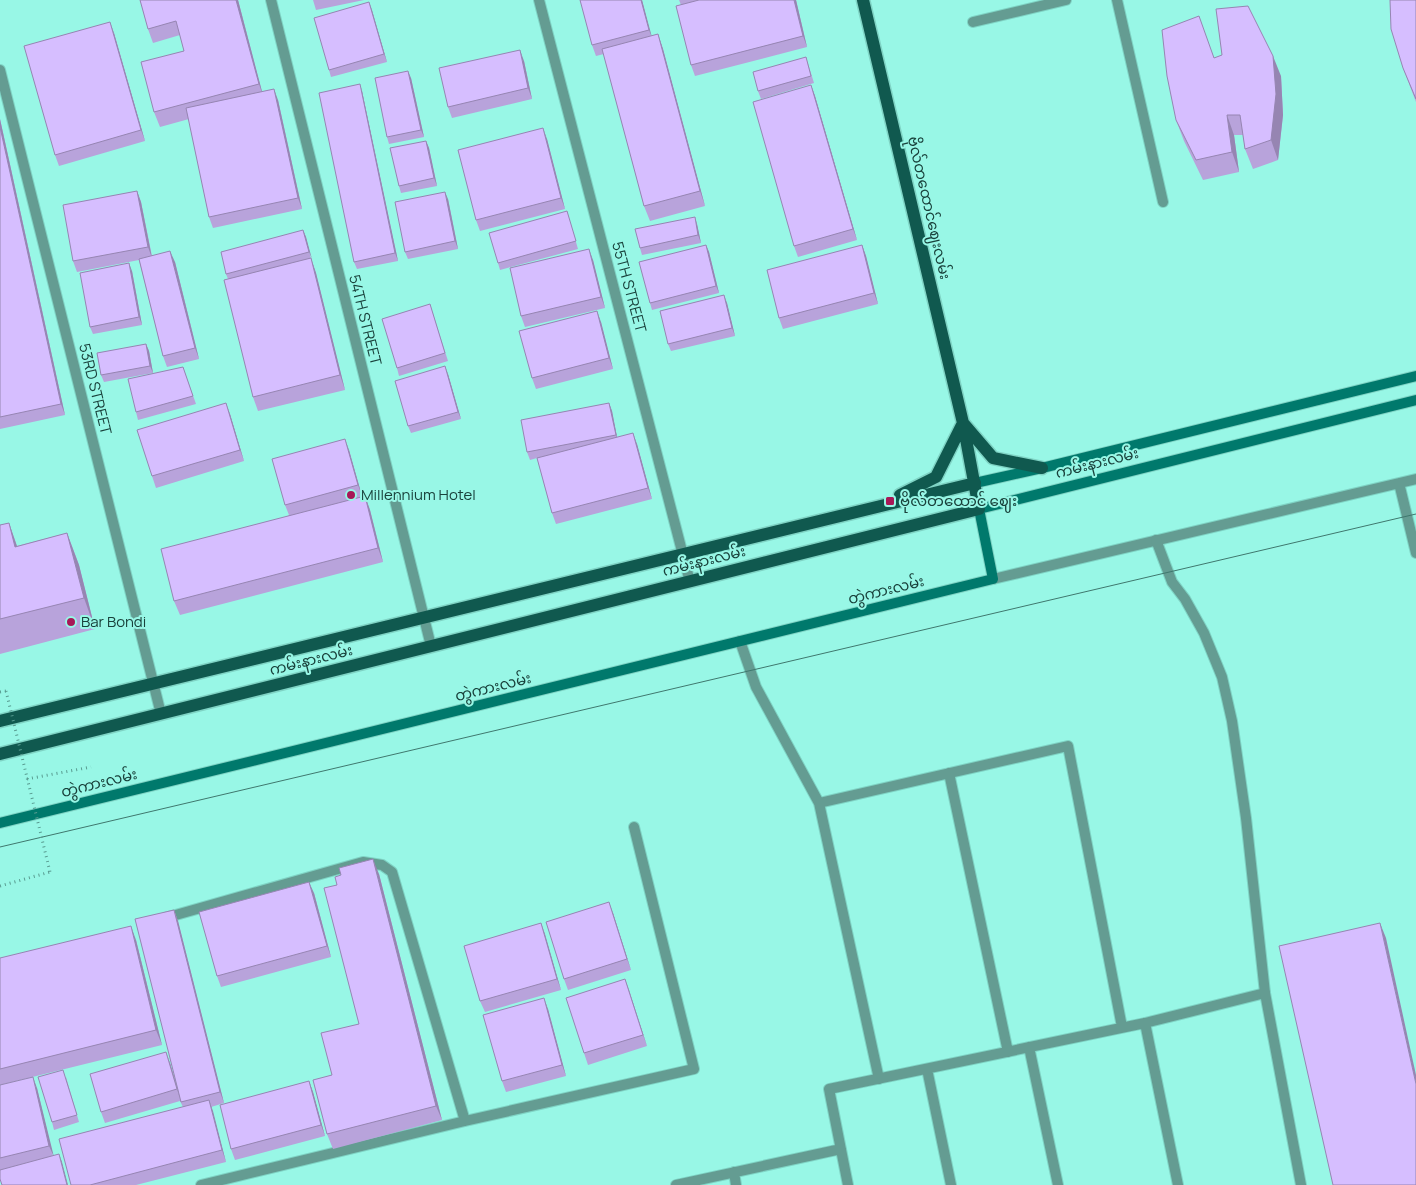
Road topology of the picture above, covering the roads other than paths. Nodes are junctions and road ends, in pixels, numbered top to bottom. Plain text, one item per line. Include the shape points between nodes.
1 (271, 0) edge
2 (539, 0) edge
3 (863, 0) edge
4 (1066, 0) edge
5 (1117, 0) edge
6 (973, 22) dead end
7 (0, 70) edge
8 (1163, 202) dead end
9 (1416, 376) edge
10 (1416, 400) edge
11 (963, 424) junction
12 (1042, 468) junction
13 (1416, 478) edge
14 (1399, 482) junction
15 (975, 483) junction
16 (884, 504) junction
17 (979, 509) junction
18 (1156, 540) junction
19 (1416, 553) edge
20 (683, 554) junction
21 (993, 579) junction
22 (690, 582) junction
23 (423, 617) junction
24 (740, 641) junction
25 (432, 646) junction
26 (153, 683) junction
27 (161, 714) junction
28 (0, 722) edge
29 (0, 754) edge
30 (950, 773) junction
31 (819, 803) junction
32 (0, 823) edge
33 (634, 827) dead end
34 (153, 922) edge
35 (1265, 993) junction
36 (1145, 1023) junction
37 (1122, 1027) junction
38 (1029, 1047) junction
39 (1008, 1052) junction
40 (927, 1069) junction
41 (879, 1079) junction
42 (465, 1121) junction
43 (841, 1149) junction
44 (734, 1172) junction
45 (201, 1185) edge
46 (676, 1185) edge
47 (736, 1185) edge
48 (848, 1185) edge
49 (951, 1185) edge
50 (1058, 1185) edge
51 (1178, 1185) edge
52 (1301, 1185) edge

1 - 23 street, 54TH STREET
2 - 20 street, 55TH STREET
3 - 11 main road, ဗိုလ်တထောင်ဈေးလမ်း
4 - 6 street
5 - 8 street
7 - 26 street, 53RD STREET
9 - 12 main road, ကမ်းနားလမ်း
10 - 17 main road, ကမ်းနားလမ်း
11 - 12 main road via 993,458
11 - 15 main road, ဗိုလ်တထောင်ဈေးလမ်း
11 - 16 main road via 936,477
12 - 15 main road, ကမ်းနားလမ်း
13 - 14 street
14 - 18 street
14 - 19 street
15 - 16 main road, ကမ်းနားလမ်း
15 - 17 main road
16 - 20 main road, ကမ်းနားလမ်း
17 - 21 main road
17 - 22 main road, ကမ်းနားလမ်း
18 - 21 street
18 - 35 street via 1172,582 1204,633 1222,677 1245,808
20 - 22 street, 55TH STREET
20 - 23 main road, ကမ်းနားလမ်း
21 - 24 main road, တွဲကားလမ်း
22 - 25 main road, ကမ်းနားလမ်း
23 - 25 street, 54TH STREET
23 - 26 main road, ကမ်းနားလမ်း
24 - 31 street via 756,687
24 - 32 main road, တွဲကားလမ်း
25 - 27 main road, ကမ်းနားလမ်း
26 - 27 street, 53RD STREET
26 - 28 main road, ကမ်းနားလမ်း
27 - 29 main road, ကမ်းနားလမ်း
30 - 31 street
30 - 37 street via 1068,746
30 - 39 street
31 - 41 street
33 - 42 street via 694,1068
34 - 42 street via 363,862 382,865 392,872
35 - 36 street
35 - 52 street
36 - 37 street
36 - 51 street
37 - 38 street
38 - 39 street
38 - 50 street
39 - 40 street
40 - 41 street
40 - 49 street
41 - 43 street via 829,1089
42 - 45 street
43 - 44 street
43 - 48 street
44 - 46 street
44 - 47 street

